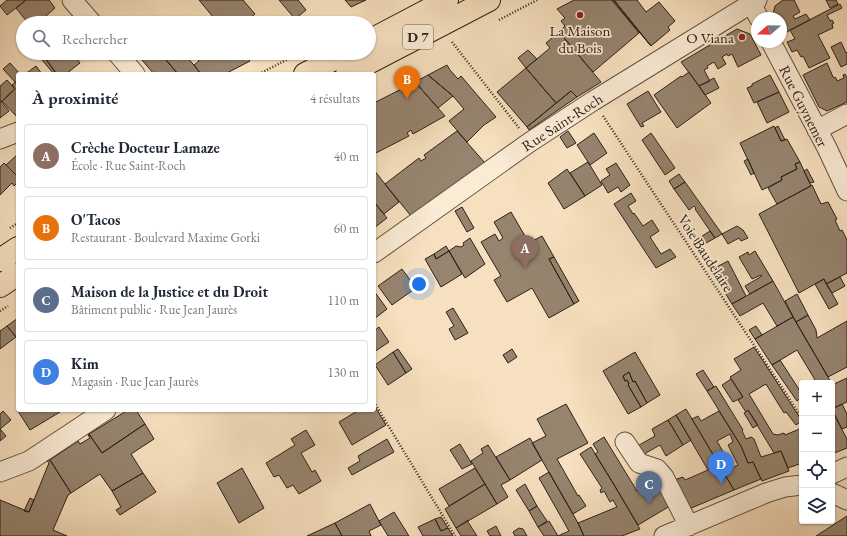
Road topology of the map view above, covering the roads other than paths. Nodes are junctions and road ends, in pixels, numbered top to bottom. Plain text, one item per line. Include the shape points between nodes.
1 (72, 0) edge
2 (489, 0) edge
3 (754, 5) edge
4 (435, 9) edge
5 (86, 16) edge
6 (376, 38) edge
7 (774, 48) edge
8 (376, 53) edge
9 (123, 60) edge
10 (319, 60) edge
11 (366, 60) edge
12 (299, 65) edge
13 (133, 72) edge
14 (350, 72) edge
15 (847, 114) edge
16 (816, 130) junction
17 (16, 133) edge
18 (0, 139) edge
19 (847, 191) edge
20 (16, 249) edge
21 (376, 252) edge
22 (0, 260) edge
23 (16, 275) edge
24 (0, 286) edge
25 (103, 412) edge
26 (625, 442) dead end
27 (847, 467) edge
28 (0, 472) edge
29 (835, 473) edge
30 (799, 485) edge
31 (835, 494) edge
32 (847, 500) edge
33 (689, 526) junction
34 (664, 536) edge

1 - 5 street
2 - 4 main road, D 7
3 - 21 street, Rue Saint-Roch via 593,101 530,142
4 - 6 main road, D 7
4 - 8 main road, D 7
7 - 16 street, Rue Guynemer
9 - 13 street
10 - 12 main road
11 - 14 main road, D 7
15 - 16 street
16 - 19 street, Rue Guynemer
17 - 18 street
20 - 22 main road
23 - 24 main road
25 - 28 street via 29,461
26 - 33 street via 639,463 657,469 664,477
27 - 29 street
30 - 33 street via 766,492
31 - 32 street
33 - 34 street

